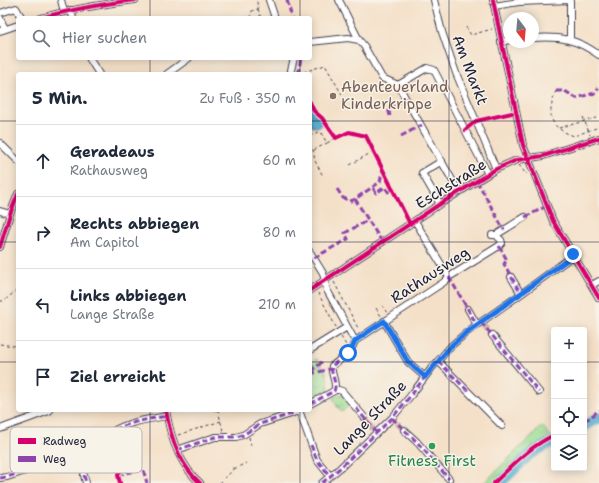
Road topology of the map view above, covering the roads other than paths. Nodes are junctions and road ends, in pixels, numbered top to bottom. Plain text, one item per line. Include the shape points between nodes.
1 (61, 0) edge
2 (135, 0) edge
3 (269, 0) edge
4 (339, 0) edge
5 (434, 0) edge
6 (570, 0) edge
7 (494, 3) edge
8 (70, 10) junction
9 (64, 12) junction
10 (0, 13) edge
11 (21, 16) edge
12 (49, 16) edge
13 (72, 16) edge
14 (274, 16) edge
15 (0, 18) edge
16 (16, 26) edge
17 (3, 30) edge
18 (539, 38) edge
19 (359, 40) junction
20 (570, 40) junction
21 (312, 42) edge
22 (501, 42) joint
23 (599, 55) edge
24 (90, 60) edge
25 (186, 60) edge
26 (294, 60) edge
27 (291, 70) dead end
28 (98, 72) edge
29 (170, 72) edge
30 (398, 84) junction
31 (599, 138) edge
32 (1, 145) edge
33 (528, 158) junction
34 (16, 159) edge
35 (442, 161) junction
36 (496, 170) junction
37 (488, 174) junction
38 (460, 192) junction
39 (16, 199) edge
40 (440, 204) junction
41 (0, 211) edge
42 (10, 214) junction
43 (525, 217) dead end
44 (415, 221) junction
45 (0, 247) edge
46 (312, 255) edge
47 (574, 255) junction
48 (449, 277) junction
49 (511, 277) dead end
50 (325, 281) junction
51 (599, 281) edge
52 (592, 285) junction
53 (312, 289) edge
54 (521, 294) junction
55 (599, 298) edge
56 (468, 309) dead end
57 (387, 319) junction
58 (481, 324) junction
59 (347, 327) junction
60 (492, 335) tunnel mouth
61 (355, 341) junction
62 (312, 349) edge
63 (438, 361) junction
64 (425, 377) junction
65 (335, 389) junction
66 (539, 392) dead end
67 (312, 403) edge
68 (46, 412) edge
69 (293, 412) edge
70 (300, 412) edge
71 (166, 413) edge
72 (364, 418) tunnel mouth
73 (392, 418) junction
74 (397, 423) tunnel mouth
75 (502, 426) dead end
76 (122, 427) edge
77 (0, 429) edge
78 (404, 430) tunnel mouth
79 (177, 450) junction
80 (20, 473) edge
81 (84, 475) dead end
82 (330, 476) junction
83 (0, 478) edge
84 (449, 479) dead end
85 (86, 483) edge
86 (200, 483) edge
87 (322, 483) edge

1 - 9 street
2 - 8 street
3 - 14 street
4 - 19 street
5 - 36 street, Am Markt via 450,57
6 - 7 street
6 - 20 street
7 - 22 street
8 - 9 street
8 - 13 street
9 - 12 street
10 - 11 street via 16,8
15 - 17 street
16 - 17 street
18 - 20 street
19 - 21 street via 348,38
19 - 30 street via 382,78
20 - 23 street via 587,46
22 - 33 street via 522,143
24 - 28 street
25 - 29 street
26 - 27 street
30 - 35 street
30 - 37 street via 427,68 434,70
31 - 33 street, Eschstraße via 562,151
32 - 34 street
33 - 36 street, Eschstraße via 511,162
33 - 47 street via 553,221
35 - 38 street
35 - 40 street via 422,173
36 - 37 street, Eschstraße
37 - 38 street, Eschstraße
38 - 40 street, Eschstraße
39 - 42 street
40 - 44 street, Eschstraße
41 - 42 street
42 - 45 street
43 - 48 street, Rathausweg via 494,235 501,240 499,246
44 - 48 street
44 - 50 street, Eschstraße
46 - 50 street
47 - 52 street
47 - 54 street, Lange Straße
48 - 57 street, Rathausweg
49 - 54 street
50 - 53 street, Eschstraße
50 - 59 street via 327,290
51 - 52 street
52 - 55 street
54 - 58 street, Lange Straße
56 - 58 street
57 - 61 street, Rathausweg
57 - 64 street via 408,362
58 - 63 street, Lange Straße via 456,341
59 - 61 street
59 - 62 street
60 - 66 street
61 - 65 street via 350,352 332,366
63 - 64 street, Lange Straße
63 - 75 street
64 - 73 street, Lange Straße
65 - 67 street via 332,394
65 - 72 street via 342,391
68 - 77 street
69 - 79 street via 260,424 248,433 236,437 215,437
70 - 82 street via 317,460
71 - 76 street
71 - 79 street
73 - 74 street
73 - 82 street, Lange Straße via 375,431
78 - 84 street
79 - 86 street via 187,469
80 - 83 street
81 - 85 street
82 - 87 street, Lange Straße

